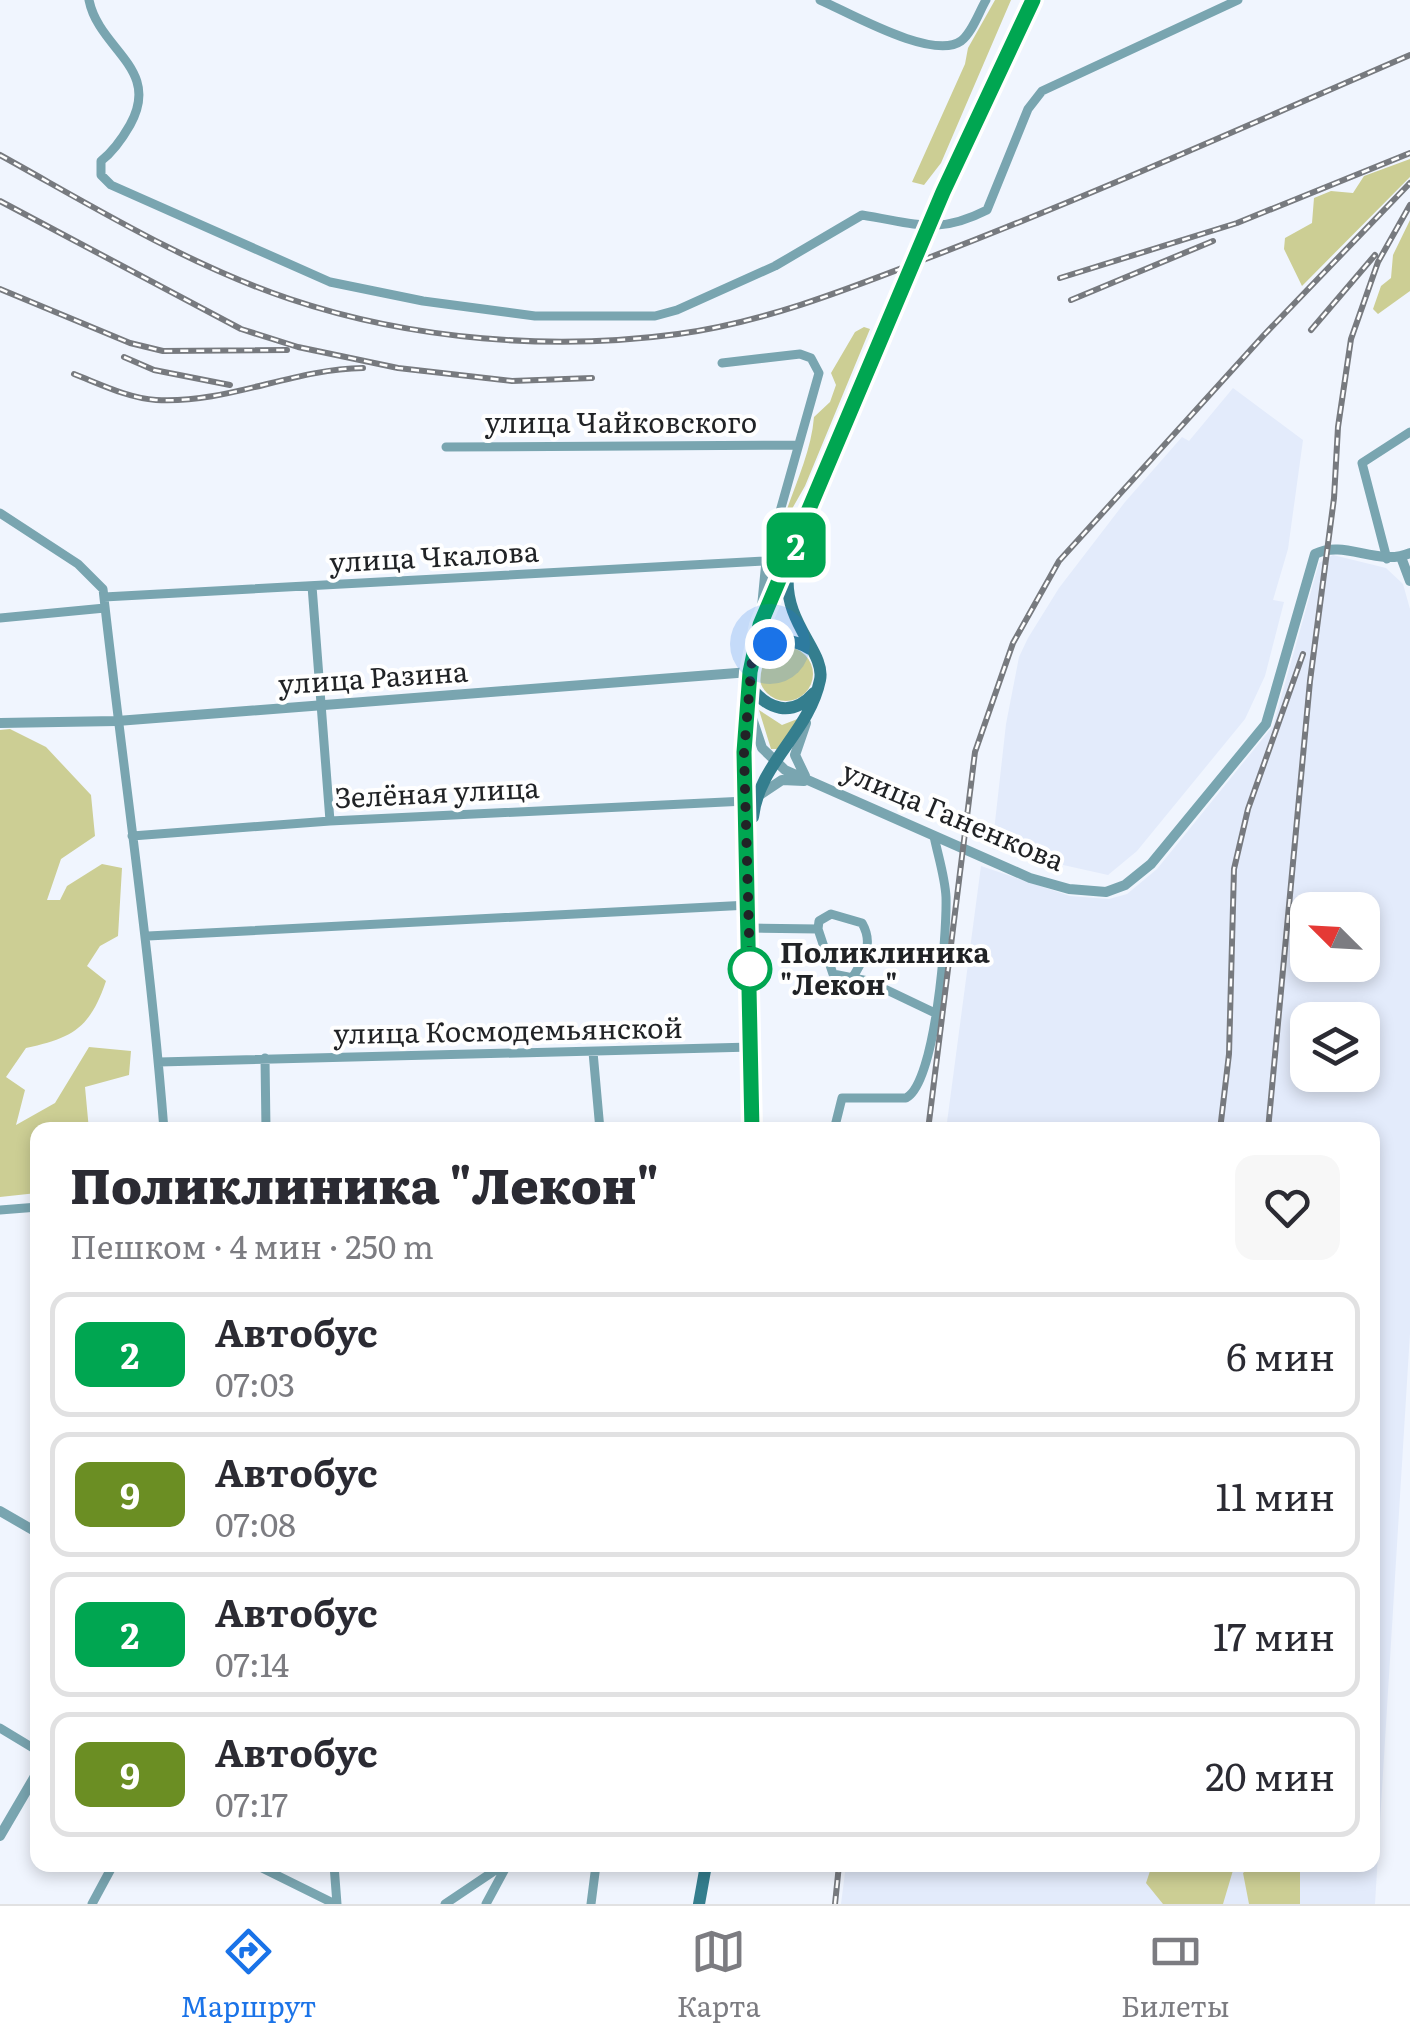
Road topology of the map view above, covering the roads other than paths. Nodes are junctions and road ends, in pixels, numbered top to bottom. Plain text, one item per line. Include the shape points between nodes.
1 (89, 0) edge
2 (820, 0) edge
3 (986, 0) edge
4 (1033, 0) edge
5 (1238, 0) edge
6 (722, 363) dead end
7 (1410, 432) edge
8 (797, 444) junction
9 (446, 446) dead end
10 (0, 513) edge
11 (793, 553) junction
12 (1406, 555) edge
13 (1387, 559) junction
14 (766, 561) junction
15 (1410, 581) edge
16 (312, 586) junction
17 (105, 602) junction
18 (0, 618) edge
19 (760, 625) junction
20 (816, 655) junction
21 (750, 673) junction
22 (821, 677) junction
23 (815, 698) junction
24 (748, 702) junction
25 (324, 704) junction
26 (117, 721) junction
27 (0, 723) edge
28 (775, 761) junction
29 (814, 782) junction
30 (750, 802) junction
31 (330, 820) junction
32 (132, 836) junction
33 (934, 836) junction
34 (749, 904) junction
35 (750, 928) junction
36 (818, 929) junction
37 (148, 936) junction
38 (853, 977) junction
39 (934, 1013) junction
40 (752, 1047) junction
41 (594, 1052) junction
42 (265, 1058) junction
43 (159, 1062) junction
44 (163, 1122) edge
45 (266, 1122) edge
46 (599, 1122) edge
47 (752, 1122) edge
48 (836, 1122) edge
49 (30, 1208) edge
50 (0, 1210) edge
51 (0, 1511) edge
52 (30, 1528) edge
53 (0, 1728) edge
54 (30, 1746) edge
55 (30, 1785) edge
56 (0, 1836) edge
57 (109, 1872) edge
58 (270, 1872) edge
59 (334, 1872) edge
60 (494, 1872) edge
61 (502, 1872) edge
62 (595, 1872) edge
63 (705, 1872) edge
64 (92, 1904) edge
65 (336, 1904) edge
66 (445, 1904) edge
67 (486, 1904) edge
68 (591, 1904) edge
69 (700, 1904) edge

1 - 5 street via 142,94 120,143 101,161 101,176 112,185 330,282 521,315 654,316 775,266 862,215 940,228 988,210 1028,109 1042,91
2 - 3 street via 944,48 964,40
4 - 11 main road, bridge via 943,192
6 - 8 street via 811,358 819,373
7 - 13 street via 1362,464
8 - 9 street, улица Чайковского
8 - 14 street
10 - 17 street via 78,564 104,590
11 - 19 main road
11 - 20 main road via 789,610
12 - 13 street, улица Ганенкова
12 - 15 street
13 - 33 street, улица Ганенкова via 1328,548 1316,554 1266,724 1151,864 1125,884 1106,892 1069,889
14 - 16 street, улица Чкалова
14 - 19 street
16 - 17 street, улица Чкалова
16 - 25 street
17 - 18 street, улица Чкалова
17 - 26 street
19 - 21 main road
20 - 21 main road via 783,640 770,644
20 - 22 main road
21 - 22 main road via 766,704 790,709 812,696
21 - 24 main road
21 - 25 street, улица Разина
22 - 23 main road
23 - 28 main road
23 - 29 street via 795,756
24 - 28 street via 755,735
24 - 30 main road
25 - 26 street, улица Разина
25 - 31 street
26 - 27 street, улица Разина
26 - 32 street
28 - 29 street, улица Ганенкова
28 - 30 main road
29 - 30 street via 782,780
29 - 33 street, улица Ганенкова
30 - 31 street, Зелёная улица
30 - 34 main road
31 - 32 street, Зелёная улица
32 - 37 street
33 - 39 street via 946,925
34 - 35 main road
34 - 37 street
35 - 36 street
35 - 40 main road
36 - 38 street via 833,974
36 - 38 street via 831,914 862,923 869,935 866,954
37 - 43 street
38 - 39 street
39 - 48 street via 912,1096 842,1098
40 - 41 street, улица Космодемьянской
40 - 47 main road
41 - 42 street, улица Космодемьянской
41 - 46 street
42 - 43 street, улица Космодемьянской
42 - 45 street
43 - 44 street
49 - 50 street
51 - 52 street
53 - 54 street
55 - 56 street
57 - 64 street
58 - 65 street
59 - 65 street
60 - 66 street
61 - 67 street
62 - 68 street
63 - 69 main road

